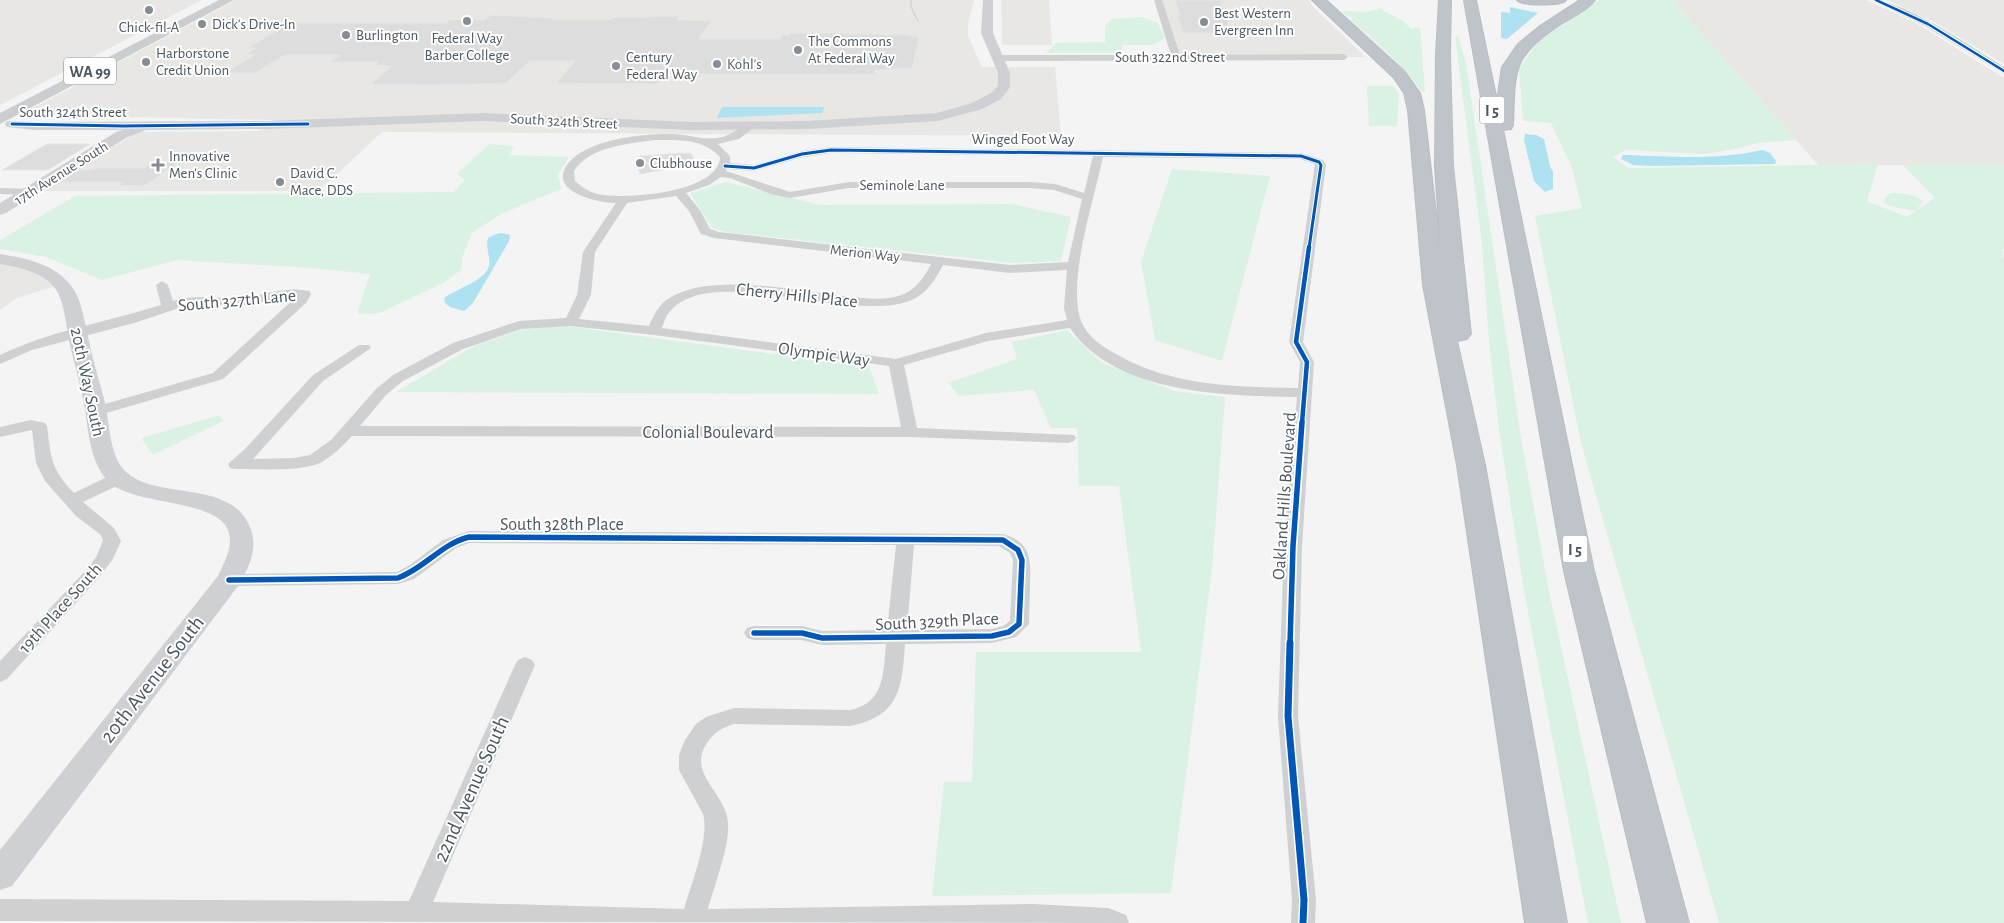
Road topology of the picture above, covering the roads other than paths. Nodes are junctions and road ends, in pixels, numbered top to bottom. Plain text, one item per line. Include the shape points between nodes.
1 (207, 0) edge
2 (228, 0) edge
3 (988, 0) edge
4 (1158, 0) edge
5 (1318, 0) edge
6 (1445, 0) edge
7 (1461, 0) edge
8 (1470, 0) edge
9 (1523, 0) edge
10 (1560, 0) edge
11 (1590, 0) edge
12 (1876, 0) edge
13 (1432, 10) dead end
14 (149, 31) junction
15 (1480, 52) junction
16 (1443, 55) junction
17 (1176, 57) junction
18 (1344, 57) dead end
19 (997, 58) junction
20 (97, 68) junction
21 (2004, 71) edge
22 (0, 108) edge
23 (4, 122) edge
24 (133, 125) junction
25 (156, 125) junction
26 (757, 126) junction
27 (121, 135) junction
28 (705, 142) junction
29 (718, 148) junction
30 (1099, 152) junction
31 (1321, 165) joint
32 (1504, 169) junction
33 (725, 172) junction
34 (0, 192) edge
35 (30, 192) junction
36 (680, 192) junction
37 (587, 194) joint
38 (1089, 198) junction
39 (624, 200) junction
40 (0, 210) edge
41 (0, 259) edge
42 (939, 261) junction
43 (1073, 266) junction
44 (162, 285) dead end
45 (168, 307) junction
46 (570, 322) junction
47 (1074, 323) junction
48 (654, 331) junction
49 (78, 333) junction
50 (364, 348) dead end
51 (0, 360) edge
52 (896, 363) junction
53 (1305, 393) junction
54 (96, 412) junction
55 (348, 431) junction
56 (0, 432) edge
57 (910, 432) junction
58 (1068, 438) dead end
59 (1471, 465) junction
60 (119, 478) junction
61 (71, 500) junction
62 (906, 540) junction
63 (229, 580) junction
64 (754, 634) dead end
65 (896, 638) junction
66 (525, 666) dead end
67 (0, 674) edge
68 (0, 874) edge
69 (0, 910) edge
70 (416, 913) junction
71 (693, 922) edge
72 (1117, 923) edge
73 (1303, 923) edge
74 (1546, 923) edge
75 (1668, 923) edge

1 - 14 main road, WA 99
2 - 20 main road, WA 99
3 - 19 street via 986,33
4 - 17 street
5 - 59 highway via 1394,67 1412,92 1434,285
6 - 16 highway
7 - 15 highway
8 - 15 highway, I 5
9 - 10 highway
11 - 32 highway via 1523,47 1510,67
12 - 21 street via 1928,24
13 - 16 highway
14 - 20 main road via 155,32
14 - 22 main road, WA 99
15 - 32 highway, I 5
16 - 59 highway via 1444,166
17 - 18 street, South 322nd Street
17 - 19 street, South 322nd Street
19 - 26 street, South 324th Street via 1005,82 1000,92 972,108 917,120
20 - 23 main road, WA 99
23 - 24 street, South 324th Street via 35,126
24 - 25 street, South 324th Street
24 - 27 street, 17th Avenue South
25 - 26 street, South 324th Street via 286,125 495,117
25 - 27 street, 17th Avenue South
26 - 28 street via 725,141
26 - 29 street via 754,132
27 - 35 street, 17th Avenue South
28 - 29 street
28 - 37 street via 654,137 596,150 576,161 568,174 569,181
29 - 33 street via 725,156
30 - 31 street, Winged Foot Way via 1301,156 1315,159
30 - 33 street, Winged Foot Way via 831,150
30 - 38 street
31 - 53 street, Oakland Hills Boulevard via 1296,342 1307,362
32 - 75 highway, I 5 via 1579,571
33 - 36 street, Winged Foot Way
33 - 38 street, Seminole Lane via 790,195 849,185 1030,185 1055,187
34 - 35 street
35 - 40 street, 17th Avenue South
36 - 39 street, Winged Foot Way
36 - 42 street, Merion Way via 709,234
37 - 39 street, Winged Foot Way
38 - 43 street
39 - 46 street via 589,252 584,294
41 - 49 street, 20th Way South via 34,267 59,280 73,308
42 - 43 street, Merion Way via 1010,268
42 - 48 street, Cherry Hills Place via 931,278 918,292 896,302 876,303 743,288 710,289 669,305 659,314
43 - 47 street via 1070,281
44 - 45 street
45 - 49 street, South 327th Lane
45 - 54 street, South 327th Lane via 190,300 246,300 293,292 304,294 250,349 218,376
46 - 48 street, Olympic Way
46 - 55 street, Olympic Way via 540,322 511,327 458,346 389,385
47 - 52 street, Olympic Way via 986,336
47 - 53 street via 1093,346 1106,355 1157,379 1215,391
48 - 52 street, Olympic Way
49 - 51 street via 24,348
49 - 54 street, 20th Way South
50 - 55 street, Olympic Way via 318,378 252,451 236,464 310,461 330,449
52 - 57 street
53 - 73 street, Oakland Hills Boulevard via 1293,546 1288,716 1304,900
54 - 60 street, 20th Way South via 106,458
55 - 57 street, Colonial Boulevard
56 - 61 street, 19th Place South via 29,425 39,426 48,473
57 - 58 street, Colonial Boulevard
59 - 74 highway
60 - 61 street
60 - 63 street, 20th Avenue South via 139,489 219,506 229,513 237,522 242,539 238,562
61 - 67 street, 19th Place South via 110,534 111,546 95,571
62 - 63 street, South 328th Place via 469,537 452,542 417,570 398,578
62 - 65 street
62 - 65 street, South 329th Place via 1003,540 1018,550 1022,560 1019,624 1009,632 992,636
63 - 68 street, 20th Avenue South
64 - 65 street, South 329th Place
65 - 71 street via 890,691 878,706 857,717 734,716 713,723 698,738 690,754 690,770 717,822 716,837
66 - 70 street, 22nd Avenue South
69 - 70 street
70 - 71 street
71 - 72 street via 1033,916

